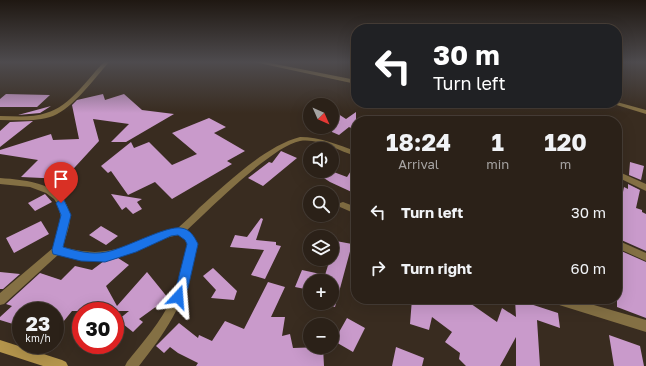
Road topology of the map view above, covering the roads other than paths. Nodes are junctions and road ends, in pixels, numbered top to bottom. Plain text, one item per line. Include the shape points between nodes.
1 (91, 79) edge
2 (622, 105) edge
3 (646, 112) edge
4 (0, 118) edge
5 (351, 152) edge
6 (622, 176) edge
7 (0, 181) edge
8 (646, 188) edge
9 (343, 205) dead end
10 (351, 208) edge
11 (180, 231) junction
12 (622, 246) edge
13 (57, 250) junction
14 (646, 257) edge
15 (0, 300) edge
16 (573, 304) edge
17 (646, 326) edge
18 (0, 346) edge
19 (62, 366) edge
20 (131, 366) edge

1 - 4 street via 56,112 30,117
2 - 3 street
5 - 11 street via 318,141 290,141 260,161
6 - 8 street
7 - 13 street via 38,186 51,192 61,203 66,215
9 - 10 street
11 - 13 street via 170,232 132,249 105,257 81,257
11 - 20 street via 189,237 192,244 182,288 166,319
12 - 14 street
13 - 15 street
16 - 17 street
18 - 19 main road

